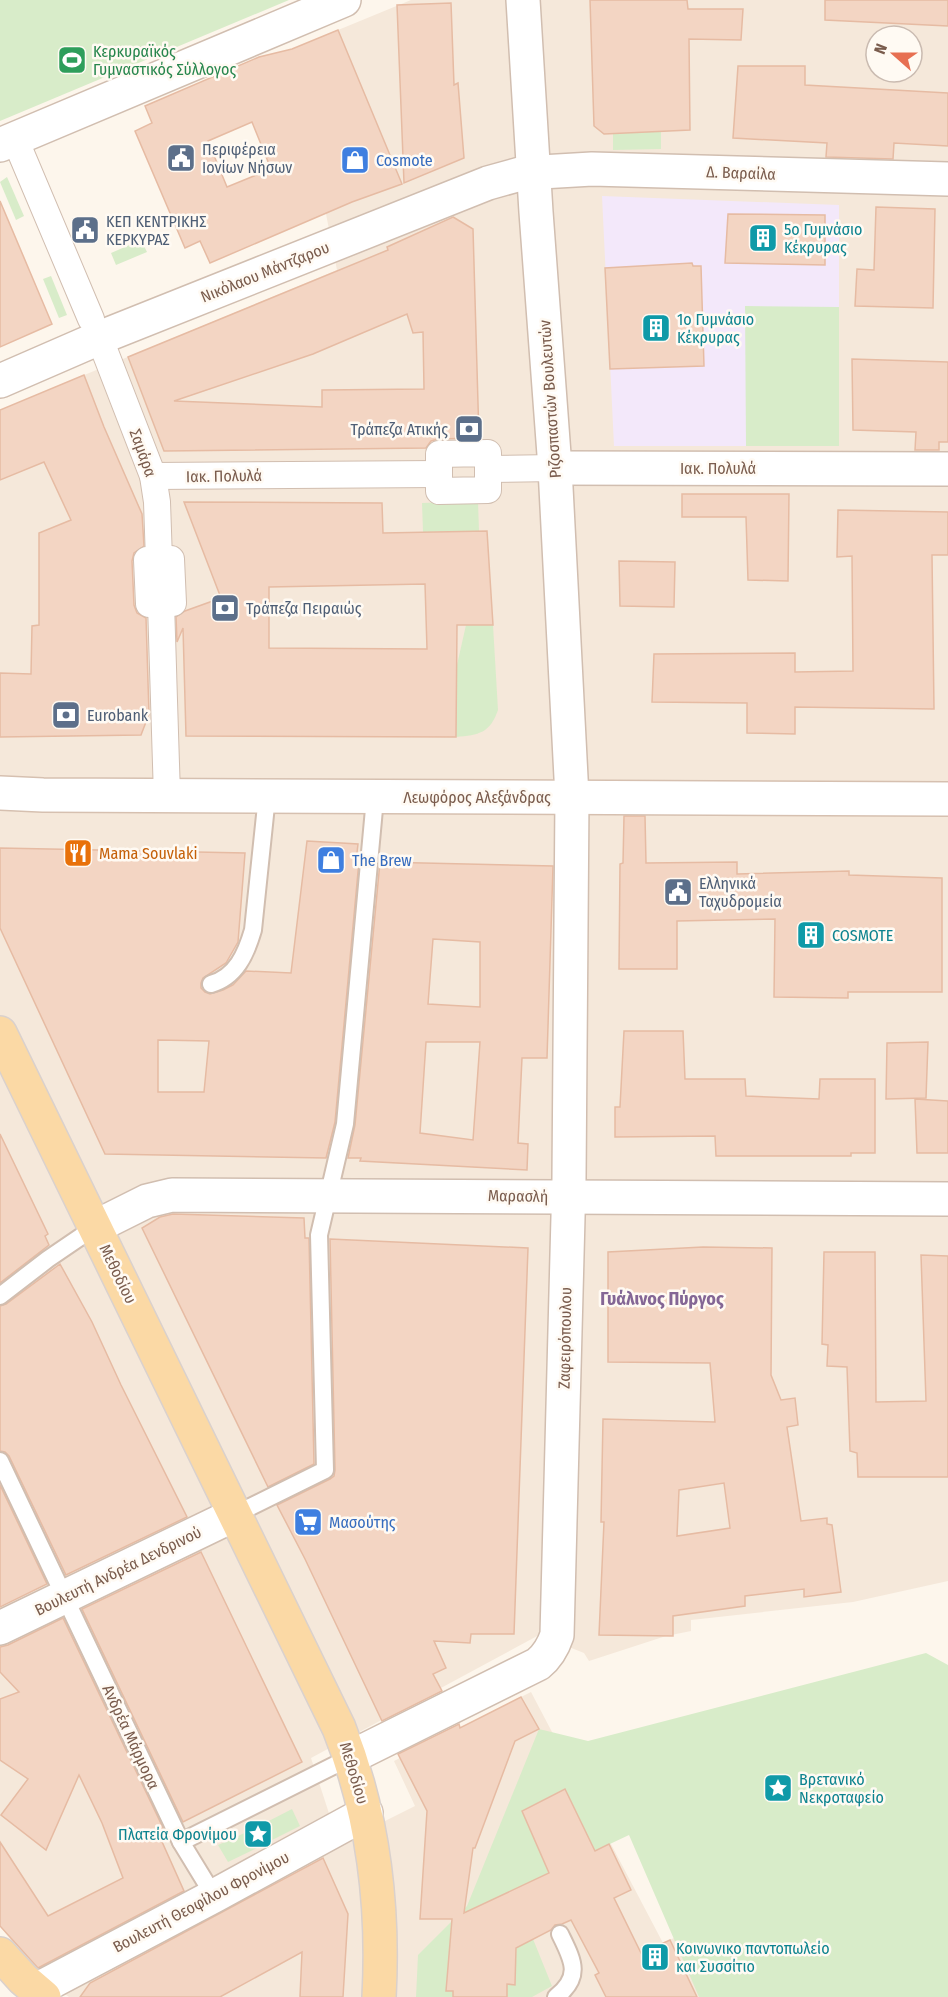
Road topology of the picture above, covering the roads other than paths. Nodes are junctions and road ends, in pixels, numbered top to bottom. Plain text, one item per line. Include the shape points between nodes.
1 (344, 0) edge
2 (523, 0) edge
3 (7, 142) edge
4 (533, 172) junction
5 (948, 179) edge
6 (91, 319) dead end
7 (105, 352) dead end
8 (0, 381) edge
9 (555, 468) junction
10 (948, 469) edge
11 (153, 476) junction
12 (2, 794) edge
13 (167, 796) junction
14 (267, 796) junction
15 (572, 797) junction
16 (375, 798) junction
17 (948, 799) edge
18 (211, 984) dead end
19 (0, 1034) edge
20 (330, 1195) junction
21 (568, 1197) junction
22 (948, 1198) edge
23 (95, 1227) junction
24 (0, 1296) edge
25 (0, 1461) edge
26 (236, 1514) junction
27 (65, 1597) junction
28 (0, 1628) edge
29 (351, 1757) junction
30 (366, 1813) junction
31 (181, 1842) junction
32 (214, 1896) junction
33 (560, 1934) dead end
34 (0, 1954) edge
35 (40, 1994) edge
36 (379, 1997) edge
37 (556, 1997) edge

1 - 3 street
2 - 4 street, Ριζοσπαστών Βουλευτών
3 - 6 street
4 - 5 street, Δ. Βαραίλα via 592,169
4 - 8 street, Νικόλαου Μάντζαρου via 488,183
4 - 9 street, Ριζοσπαστών Βουλευτών
7 - 11 street, Σαμάρα
9 - 10 street, Ιακ. Πολυλά
9 - 11 street, Ιακ. Πολυλά via 488,469 488,453 439,454 439,474
9 - 15 street, Ριζοσπαστών Βουλευτών
11 - 13 street, Σαμάρα via 159,560 147,560 149,604 161,604
12 - 13 street, Λεωφόρος Αλεξάνδρας
13 - 14 street, Λεωφόρος Αλεξάνδρας
14 - 16 street, Λεωφόρος Αλεξάνδρας
14 - 18 lane via 249,944 228,978
15 - 16 street, Λεωφόρος Αλεξάνδρας
15 - 17 street, Λεωφόρος Αλεξάνδρας
15 - 21 street, Ζαφειρόπουλου
16 - 20 lane via 345,1124
19 - 23 main road, Μεθοδίου
20 - 21 street, Μαρασλή
20 - 23 street, Μαρασλή via 164,1196
20 - 26 lane via 320,1234 325,1470
21 - 22 street, Μαρασλή
21 - 29 street, Ζαφειρόπουλου via 558,1626 554,1645 532,1667
23 - 24 lane
23 - 26 main road, Μεθοδίου
25 - 27 lane, Ανδρέα Μάρμορα
26 - 27 street, Βουλευτή Ανδρέα Δενδρινού
26 - 29 main road, Μεθοδίου
27 - 28 street, Βουλευτή Ανδρέα Δενδρινού
27 - 31 lane, Ανδρέα Μάρμορα
29 - 30 main road, Μεθοδίου
29 - 31 lane
30 - 32 street, Βουλευτή Θεοφίλου Φρονίμου
30 - 36 main road, Μεθοδίου via 380,1913
31 - 32 lane, Ανδρέα Μάρμορα
32 - 35 street, Βουλευτή Θεοφίλου Φρονίμου
33 - 37 lane via 573,1970 568,1986
34 - 35 main road

